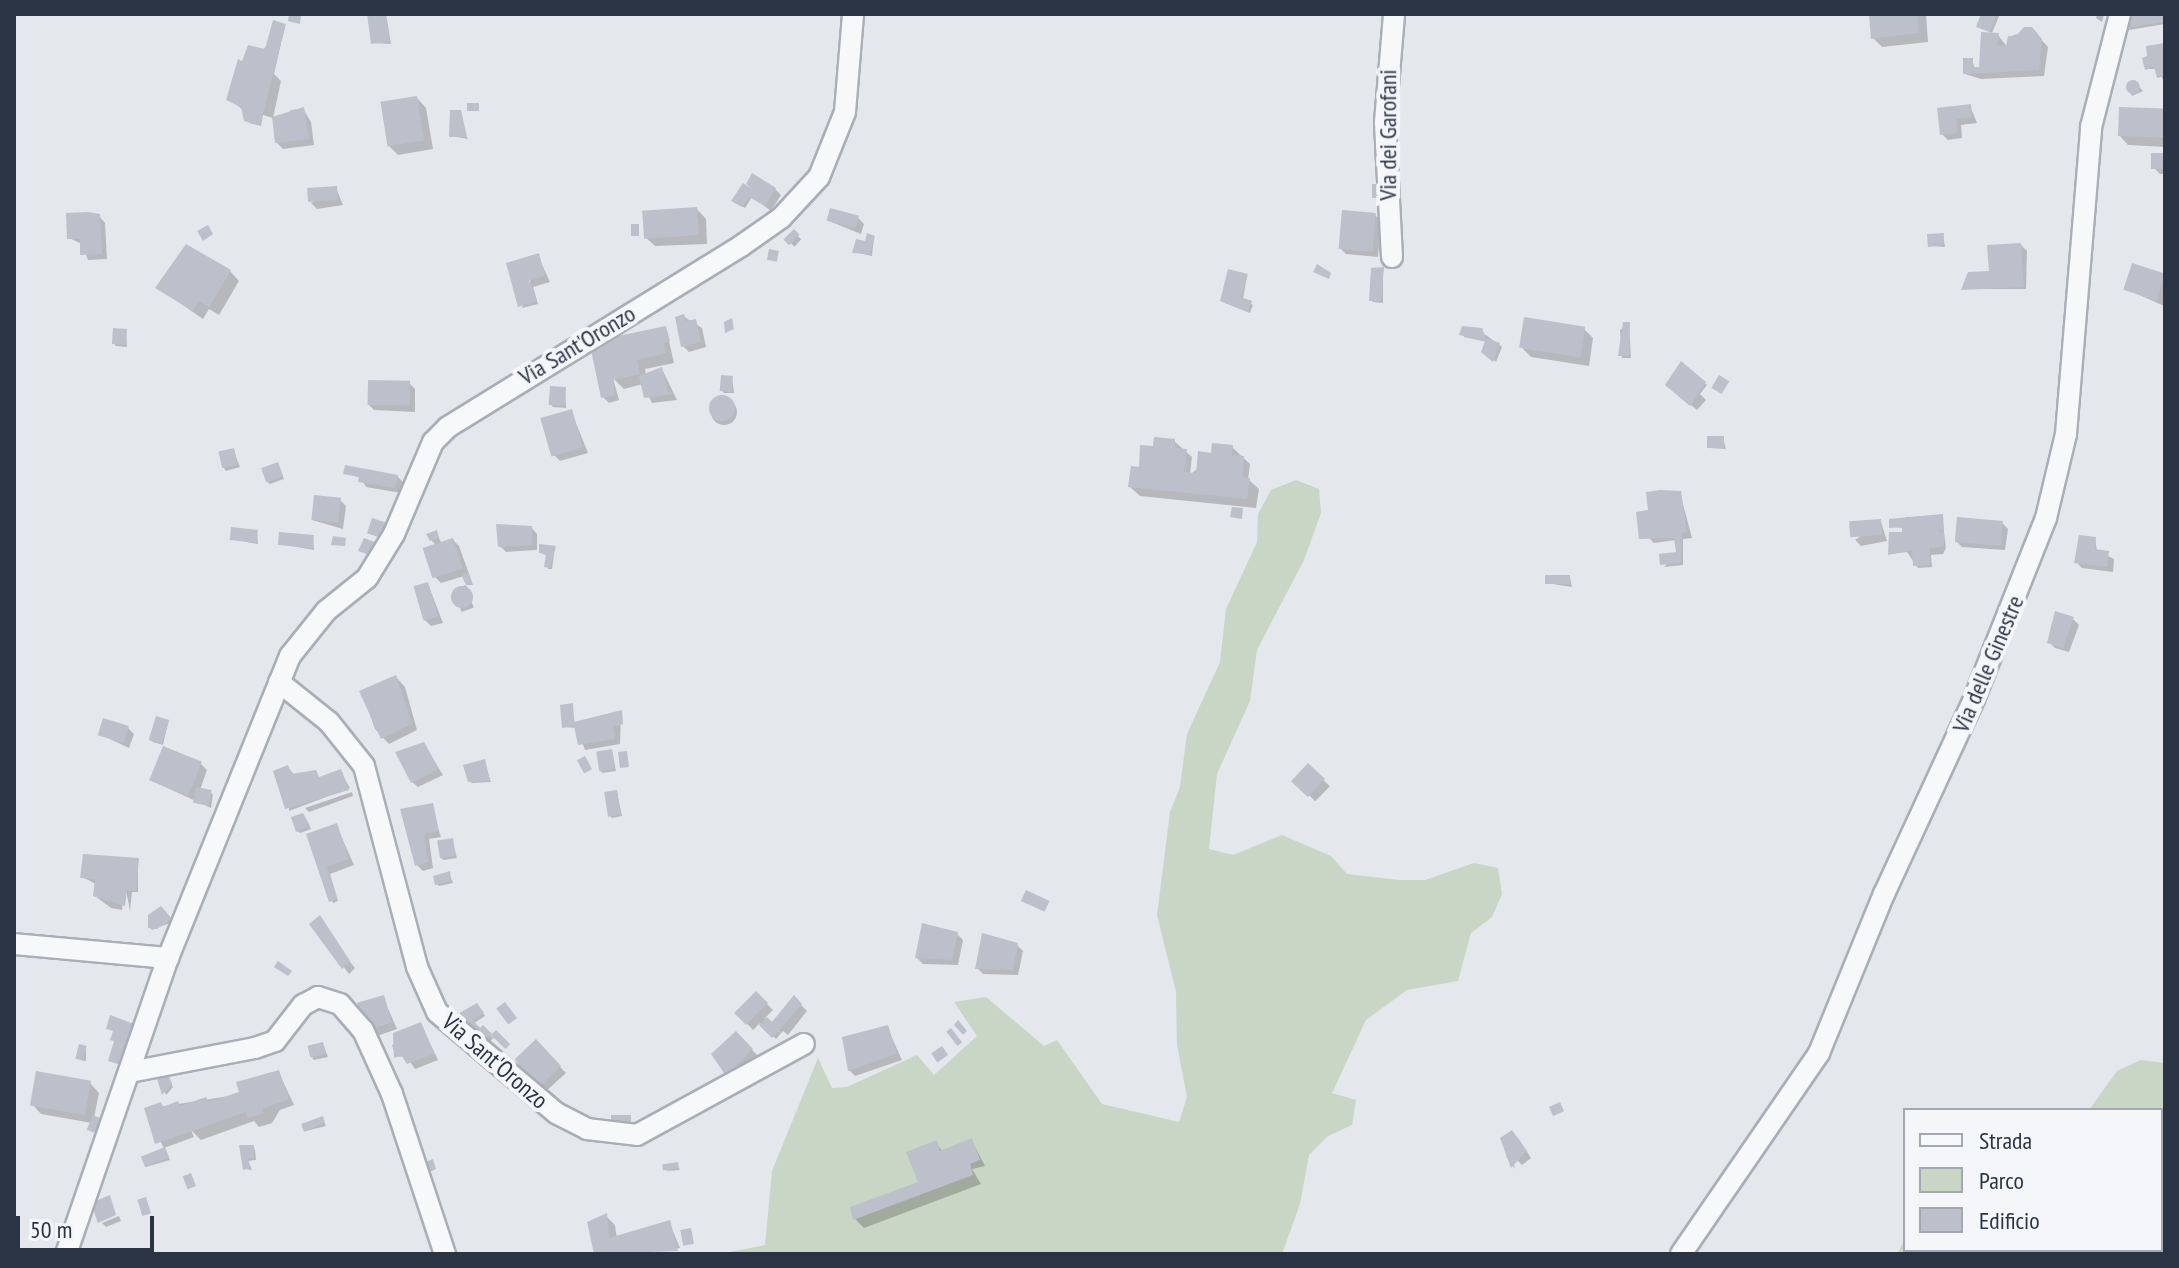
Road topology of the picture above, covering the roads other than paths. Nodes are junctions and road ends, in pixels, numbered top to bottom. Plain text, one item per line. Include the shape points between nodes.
1 (853, 14) edge
2 (1394, 14) edge
3 (2120, 14) edge
4 (1392, 257) dead end
5 (279, 682) junction
6 (14, 944) edge
7 (168, 958) junction
8 (804, 1044) dead end
9 (130, 1072) junction
10 (66, 1254) edge
11 (445, 1254) edge
12 (1681, 1254) edge

1 - 5 street, Via Sant'Oronzo via 845,112 819,177 781,218 741,246 448,427 433,442 394,534 367,578 305,635
2 - 4 street, Via dei Garofani via 1385,122
3 - 12 street, Via delle Ginestre via 2091,127 2066,434 2046,518 1974,699 1884,894 1819,1053
5 - 7 street, Via Sant'Oronzo
5 - 8 street, Via Sant'Oronzo via 329,722 364,766 394,890 437,1012 556,1113 587,1129 637,1135
6 - 7 street
7 - 9 street, Via Sant'Oronzo
9 - 10 street, Via Sant'Oronzo
9 - 11 street via 255,1048 275,1041 303,1005 318,997 340,1004 363,1030 392,1094

